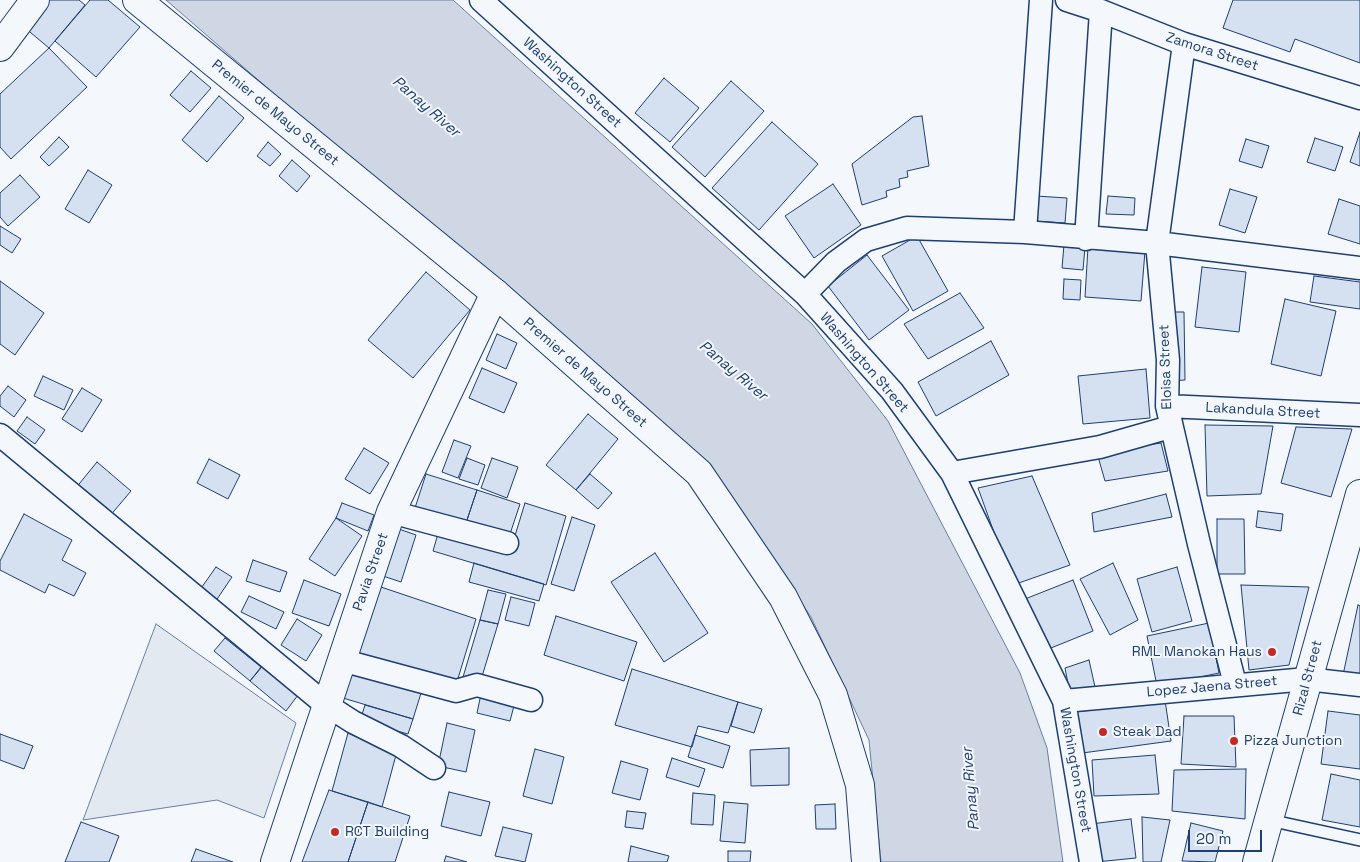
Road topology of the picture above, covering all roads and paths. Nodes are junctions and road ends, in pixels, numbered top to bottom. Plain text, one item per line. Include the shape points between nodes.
1 (35, 0) edge
2 (137, 0) edge
3 (1042, 0) edge
4 (1066, 0) edge
5 (490, 3) edge
6 (1101, 11) junction
7 (1184, 44) junction
8 (0, 47) edge
9 (1360, 98) edge
10 (1025, 232) junction
11 (1086, 239) junction
12 (1157, 243) junction
13 (1360, 268) edge
14 (495, 293) junction
15 (805, 294) junction
16 (1360, 415) edge
17 (1168, 417) junction
18 (0, 435) edge
19 (952, 473) junction
20 (1360, 494) edge
21 (391, 512) junction
22 (507, 543) dead end
23 (341, 660) junction
24 (1307, 679) junction
25 (1235, 684) junction
26 (1360, 685) edge
27 (531, 700) dead end
28 (1064, 701) junction
29 (325, 704) junction
30 (434, 768) dead end
31 (1270, 820) junction
32 (1360, 840) edge
33 (274, 862) edge
34 (866, 862) edge
35 (1091, 862) edge
36 (1257, 862) edge

1 - 8 main road
2 - 14 main road, Premier de Mayo Street
3 - 10 street
4 - 6 street, Zamora Street
5 - 15 street, Washington Street
6 - 7 street, Zamora Street
6 - 11 street
7 - 9 street, Zamora Street
7 - 12 street, Eloisa Street
10 - 11 street
10 - 15 street via 907,228 866,240 836,262
11 - 12 street
12 - 13 street
12 - 17 street, Eloisa Street via 1168,360
14 - 21 main road, Pavia Street
14 - 34 main road, Premier de Mayo Street via 699,472 783,597 834,695 860,785
15 - 19 street, Washington Street via 892,391
16 - 17 street, Lakandula Street
17 - 19 street, Lakandula Street via 1100,447
17 - 25 street, Eloisa Street
18 - 29 street
19 - 28 street, Washington Street
20 - 24 main road, Rizal Street
21 - 22 street
21 - 23 main road, Pavia Street
23 - 27 street via 456,690 477,685
23 - 29 main road, Pavia Street
24 - 25 street, Lopez Jaena Street
24 - 26 street, Lopez Jaena Street
24 - 31 main road, Rizal Street
25 - 28 street, Lopez Jaena Street
28 - 35 street, Washington Street
29 - 30 street
29 - 33 main road, Pavia Street
31 - 32 lane
31 - 36 main road, Rizal Street

